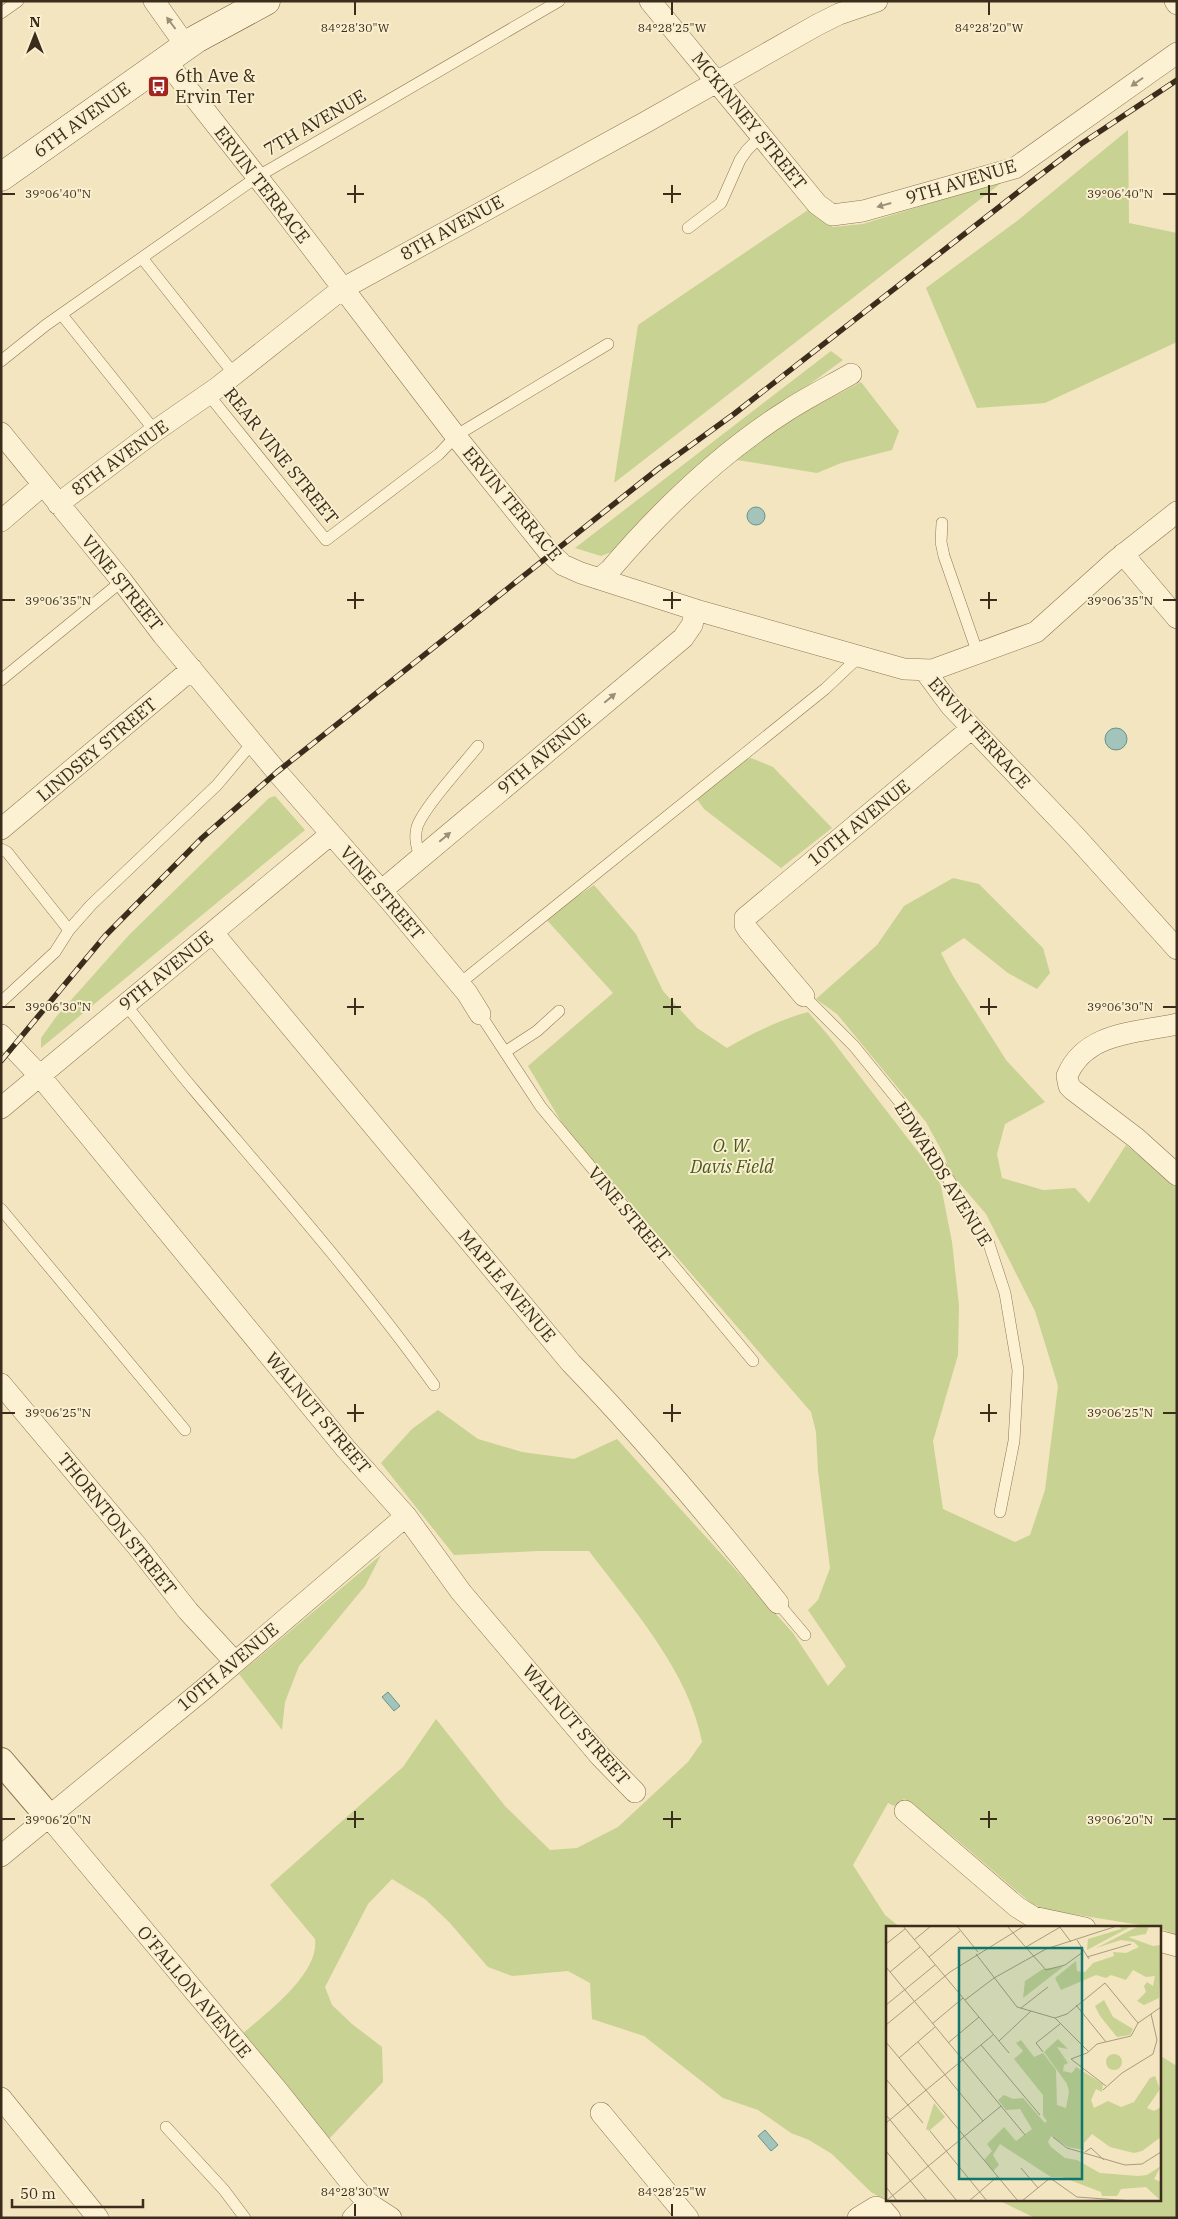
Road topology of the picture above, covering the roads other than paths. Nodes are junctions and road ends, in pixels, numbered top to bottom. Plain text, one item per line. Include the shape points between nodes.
1 (18, 1) edge
2 (154, 1) edge
3 (266, 1) edge
4 (559, 1) edge
5 (650, 1) edge
6 (877, 1) edge
7 (1, 13) edge
8 (176, 53) junction
9 (1177, 53) edge
10 (718, 82) junction
11 (761, 136) junction
12 (1, 177) edge
13 (257, 177) junction
14 (832, 215) joint
15 (688, 228) dead end
16 (142, 258) junction
17 (342, 288) junction
18 (62, 315) junction
19 (608, 344) dead end
20 (1, 361) edge
21 (234, 374) junction
22 (851, 374) dead end
23 (208, 394) junction
24 (155, 431) junction
25 (1, 434) edge
26 (457, 435) junction
27 (43, 485) junction
28 (58, 504) junction
29 (1177, 512) edge
30 (1, 521) edge
31 (942, 524) dead end
32 (1123, 554) junction
33 (599, 579) junction
34 (122, 581) junction
35 (696, 610) junction
36 (1177, 618) edge
37 (978, 654) junction
38 (860, 656) junction
39 (192, 669) junction
40 (924, 671) junction
41 (1, 680) edge
42 (972, 728) junction
43 (253, 742) junction
44 (478, 746) dead end
45 (1, 830) edge
46 (331, 834) junction
47 (1, 849) edge
48 (420, 858) junction
49 (381, 891) junction
50 (745, 918) joint
51 (69, 930) junction
52 (213, 933) junction
53 (1177, 949) edge
54 (459, 984) junction
55 (804, 996) joint
56 (1, 1002) edge
57 (125, 1004) junction
58 (559, 1011) dead end
59 (480, 1014) joint
60 (1177, 1024) edge
61 (1, 1035) edge
62 (505, 1052) junction
63 (40, 1076) junction
64 (1, 1108) edge
65 (1177, 1175) edge
66 (1, 1209) edge
67 (753, 1361) dead end
68 (1, 1384) edge
69 (434, 1385) dead end
70 (185, 1430) dead end
71 (1000, 1512) dead end
72 (406, 1516) junction
73 (778, 1603) joint
74 (805, 1635) dead end
75 (234, 1661) junction
76 (1, 1761) edge
77 (635, 1792) dead end
78 (905, 1811) dead end
79 (48, 1816) junction
80 (1, 1856) edge
81 (1076, 1926) edge
82 (1160, 1941) edge
83 (1177, 1946) edge
84 (1, 2098) edge
85 (601, 2113) dead end
86 (166, 2126) dead end
87 (368, 2203) junction
88 (98, 2218) edge
89 (245, 2218) edge
90 (353, 2218) edge
91 (391, 2218) edge
92 (688, 2218) edge

1 - 7 lane
8 -> 2 street, ERVIN TERRACE
3 - 8 main road, 6TH AVENUE
4 - 13 lane, 7TH AVENUE
5 - 10 street, MCKINNEY STREET
6 - 10 street, 8TH AVENUE via 816,25
8 - 12 main road, 6TH AVENUE
8 - 13 street, ERVIN TERRACE
9 -> 14 street, 9TH AVENUE via 1015,168 864,211
10 - 11 street, MCKINNEY STREET
10 - 17 street, 8TH AVENUE
11 - 14 street, MCKINNEY STREET via 816,204
11 - 15 lane via 744,155 720,203
13 - 16 lane, 7TH AVENUE
13 - 17 street, ERVIN TERRACE
16 - 18 lane, 7TH AVENUE
16 - 21 lane
17 - 21 street, 8TH AVENUE
17 - 26 street, ERVIN TERRACE
18 - 20 lane, 7TH AVENUE
18 - 24 lane
19 - 26 lane
21 - 23 street, 8TH AVENUE
22 - 33 street via 789,409 704,472 665,507
23 - 24 street, 8TH AVENUE
23 - 26 lane, REAR VINE STREET via 326,540 439,454
24 - 28 street, 8TH AVENUE
25 - 27 street, VINE STREET
26 - 33 street, ERVIN TERRACE via 548,551 563,565
27 - 28 street, VINE STREET
27 - 30 street, 8TH AVENUE
28 - 34 street, VINE STREET
29 - 32 street
31 - 37 lane via 944,556
32 - 36 street
32 - 37 street via 1036,632
33 - 35 street, ERVIN TERRACE
34 - 39 street, VINE STREET
34 - 41 lane
35 - 38 street, ERVIN TERRACE
48 -> 35 street, 9TH AVENUE via 683,638 692,625
37 - 40 street
38 - 40 street, ERVIN TERRACE via 904,669
38 - 54 lane via 825,689
39 - 43 street, VINE STREET
39 - 45 street, LINDSEY STREET
40 - 42 street, ERVIN TERRACE via 950,706
42 - 50 street, 10TH AVENUE
42 - 53 street, ERVIN TERRACE
43 - 46 street, VINE STREET
43 - 51 lane via 216,785
44 - 48 lane via 429,807 418,827 415,842
46 - 49 street, VINE STREET
46 - 52 street, 9TH AVENUE
47 - 51 lane via 7,852
48 - 49 street, 9TH AVENUE
49 - 54 street, VINE STREET
50 - 55 street, EDWARDS AVENUE via 749,931
51 - 56 lane via 55,952
52 - 57 street, 9TH AVENUE
52 - 73 street, MAPLE AVENUE via 571,1363 684,1487
54 - 59 street, VINE STREET
55 - 71 lane, EDWARDS AVENUE via 854,1046 902,1105 989,1244 1005,1293 1018,1370 1014,1441
57 - 63 street, 9TH AVENUE
57 - 69 lane via 317,1236
58 - 62 lane via 537,1031
59 - 62 lane, VINE STREET
60 - 65 street via 1102,1040 1084,1050 1067,1076 1073,1090 1136,1138
61 - 63 street, WALNUT STREET
62 - 67 lane, VINE STREET via 546,1113
63 - 64 street, 9TH AVENUE
63 - 72 street, WALNUT STREET via 346,1449
66 - 70 lane
68 - 75 street, THORNTON STREET via 188,1611
72 - 75 street, 10TH AVENUE
72 - 77 street, WALNUT STREET via 461,1592 600,1756
73 - 74 lane, MAPLE AVENUE
75 - 79 street, 10TH AVENUE
76 - 79 street, O’FALLON AVENUE
78 - 81 street via 1017,1907 1033,1917
79 - 80 street, 10TH AVENUE
79 - 87 street, O’FALLON AVENUE
82 - 83 street
84 - 88 street
85 - 92 street
86 - 89 lane
87 - 90 street
87 - 91 street, O’FALLON AVENUE

